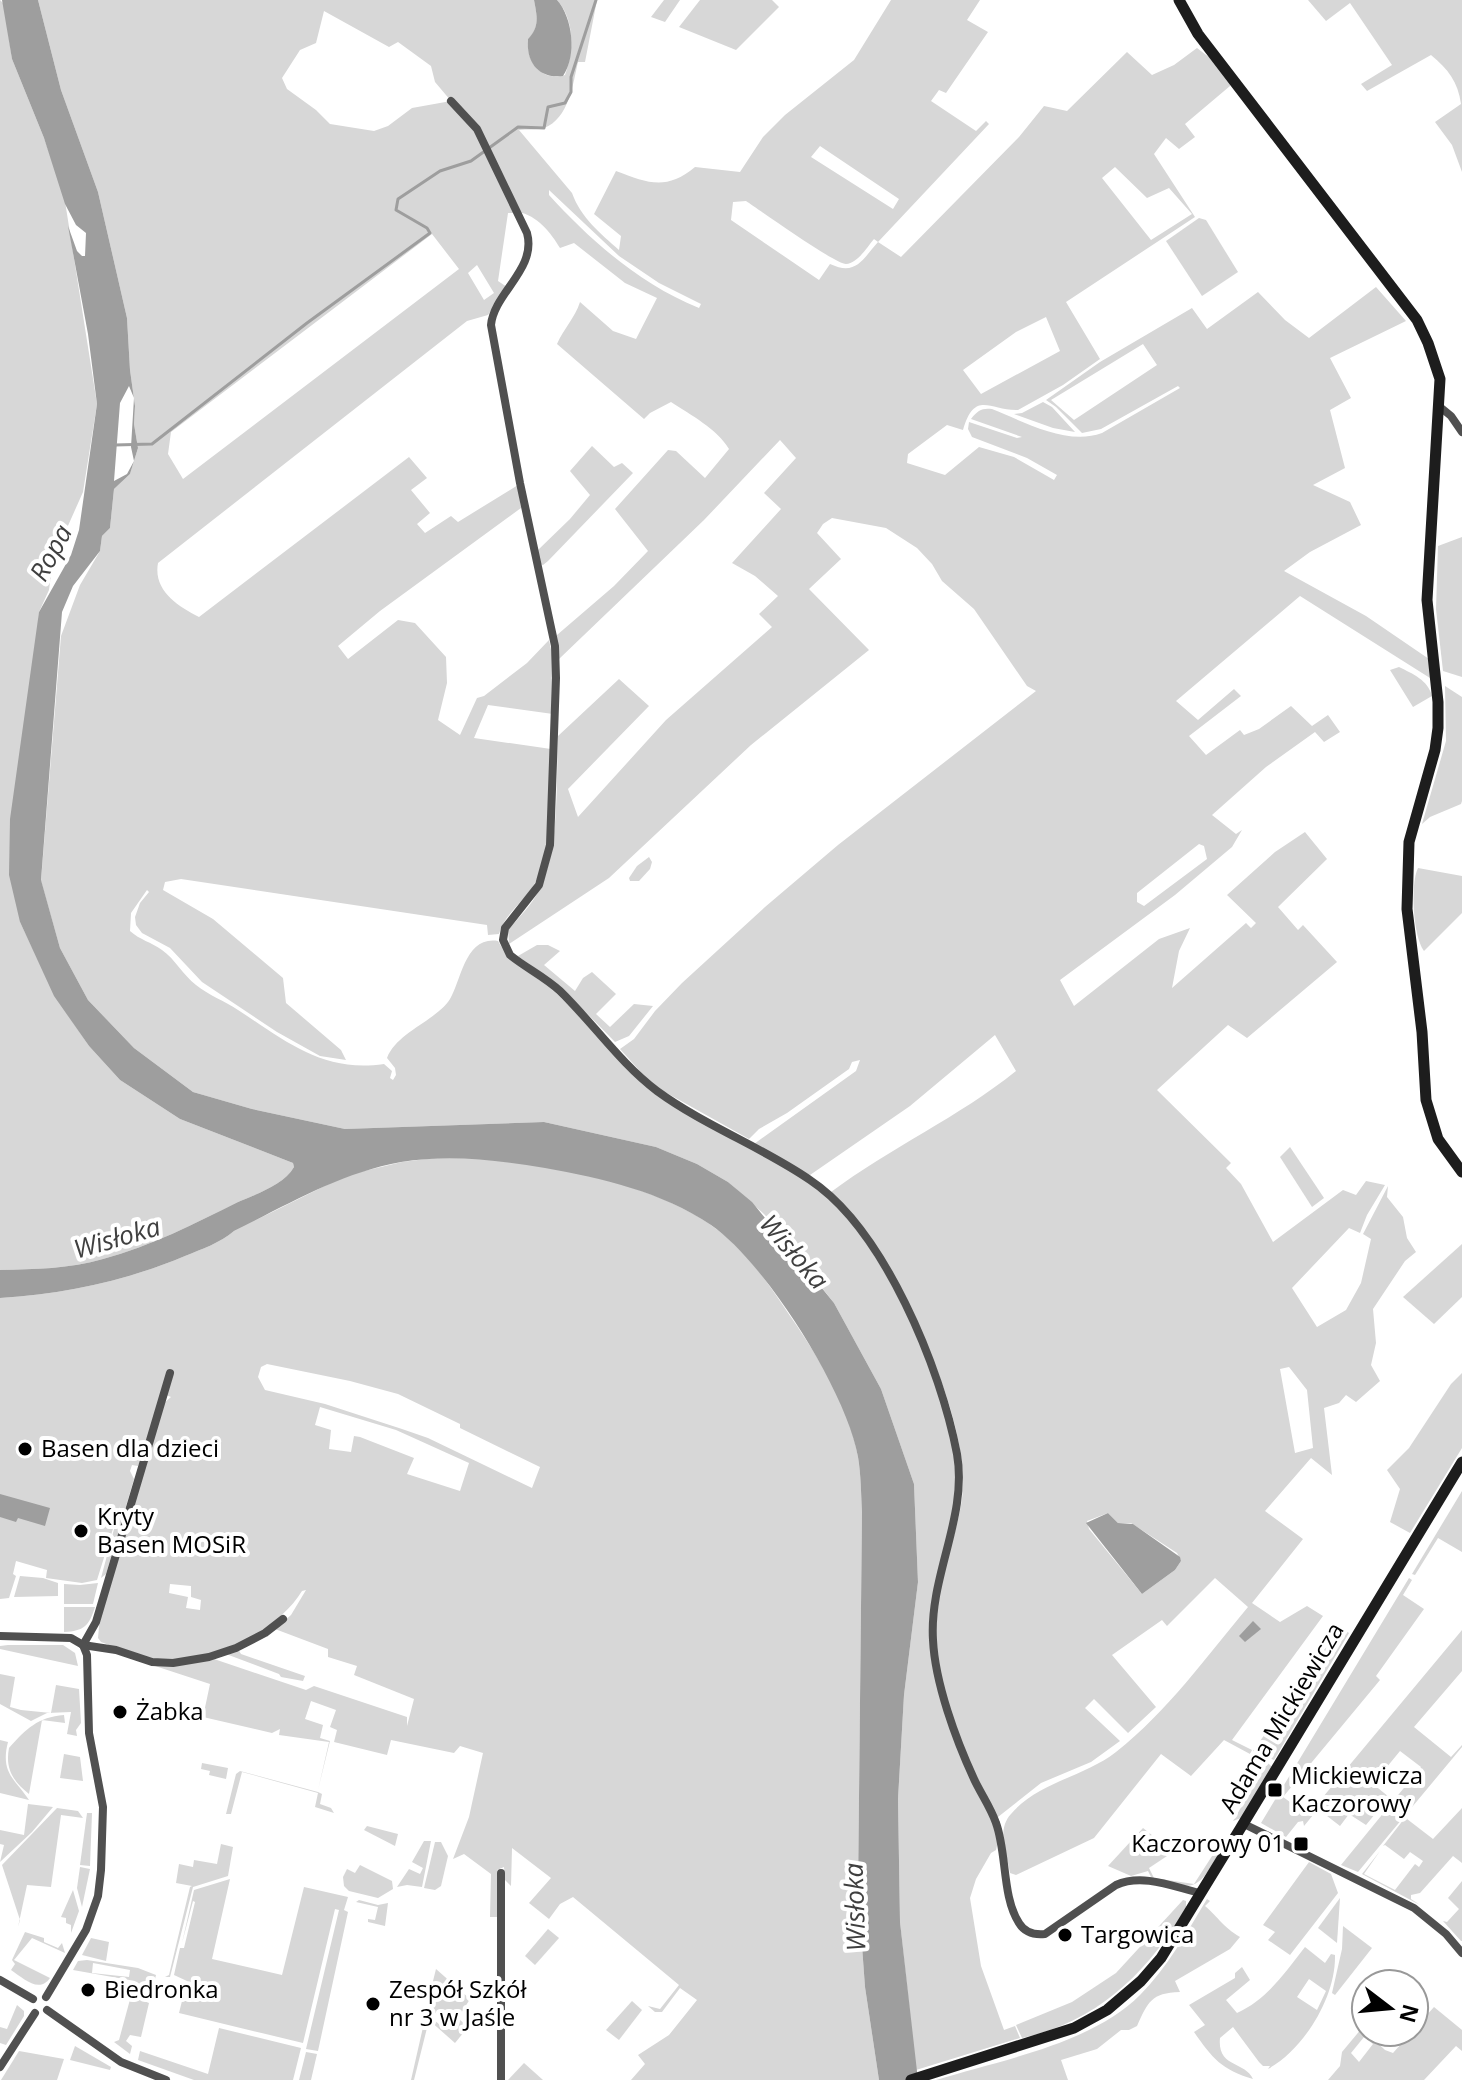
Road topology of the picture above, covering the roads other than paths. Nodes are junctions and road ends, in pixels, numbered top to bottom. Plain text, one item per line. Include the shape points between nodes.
1 (1179, 0) edge
2 (451, 101) dead end
3 (1440, 407) junction
4 (1462, 432) edge
5 (1462, 1172) edge
6 (170, 1373) dead end
7 (1462, 1462) edge
8 (283, 1619) dead end
9 (0, 1636) edge
10 (83, 1645) junction
11 (1244, 1824) junction
12 (501, 1873) dead end
13 (1200, 1893) junction
14 (1462, 1953) edge
15 (0, 1980) edge
16 (46, 1997) junction
17 (33, 1999) junction
18 (47, 2010) junction
19 (35, 2013) junction
20 (0, 2067) edge
21 (166, 2080) edge
22 (501, 2080) edge
23 (911, 2080) edge

1 - 3 street via 1198,34 1417,320 1436,363
2 - 13 street via 474,125 528,238 526,256 493,312 491,325 555,646 550,845 539,885 509,921 503,940 510,955 559,990 653,1087 839,1202 897,1291 942,1391 958,1458 956,1510 934,1606 935,1660 968,1765 996,1823 1012,1905 1022,1928 1045,1934 1126,1881
3 - 4 street
3 - 5 street via 1427,600 1438,728 1409,842 1407,909 1426,1100 1438,1139
6 - 10 street via 96,1622
7 - 11 street, Adama Mickiewicza
8 - 10 street via 236,1648 173,1663
9 - 10 street via 71,1638
10 - 16 street via 89,1733 103,1807 103,1856 92,1916
11 - 13 street, Adama Mickiewicza
11 - 14 street via 1414,1908
12 - 22 street
13 - 23 street, Adama Mickiewicza via 1161,1958 1102,2014 1074,2028
15 - 17 street
16 - 17 street
16 - 18 street
17 - 19 street
18 - 19 street
18 - 21 street via 123,2063
19 - 20 street

